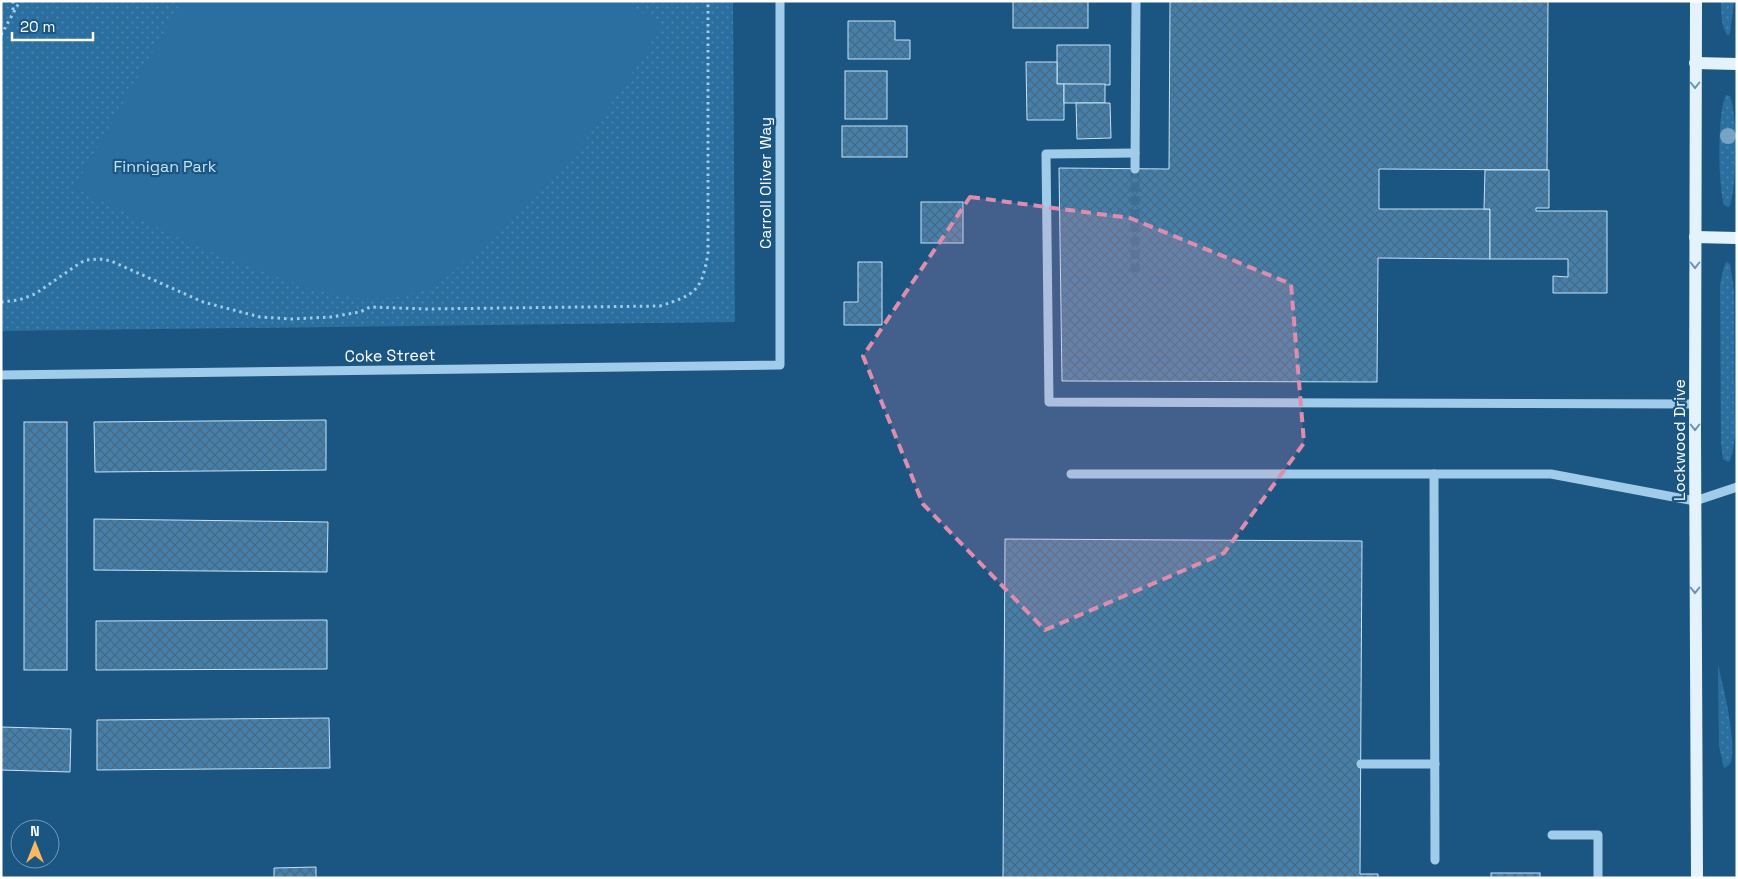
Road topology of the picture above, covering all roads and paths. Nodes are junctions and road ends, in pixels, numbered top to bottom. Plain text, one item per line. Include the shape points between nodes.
1 (13, 1) edge
2 (20, 1) edge
3 (708, 1) edge
4 (780, 1) edge
5 (1136, 1) edge
6 (1696, 1) edge
7 (13, 14) junction
8 (1, 34) edge
9 (1696, 63) junction
10 (1737, 64) edge
11 (1135, 153) junction
12 (1135, 169) tunnel mouth
13 (1695, 237) junction
14 (1737, 238) edge
15 (1, 302) edge
16 (780, 365) joint
17 (1, 375) edge
18 (1695, 404) junction
19 (1071, 474) dead end
20 (1434, 474) junction
21 (1737, 487) edge
22 (1695, 501) junction
23 (1361, 764) dead end
24 (1435, 764) junction
25 (1552, 835) dead end
26 (1436, 860) dead end
27 (1598, 878) edge
28 (1697, 878) edge

1 - 7 path
2 - 7 path
3 - 15 path via 708,254 705,275 696,290 682,299 660,306 370,308 331,317 260,317 203,302 111,261 94,259 80,263 35,294
4 - 16 street, Carroll Oliver Way
5 - 11 street
6 - 9 main road, Lockwood Drive
7 - 8 path
9 - 10 main road
9 -> 13 main road, Lockwood Drive
11 - 12 street
11 - 18 street via 1046,154 1050,402
13 - 14 main road
13 -> 18 main road, Lockwood Drive
16 - 17 street, Coke Street
18 -> 22 main road, Lockwood Drive
19 - 20 street
20 - 22 street via 1551,474
20 - 24 street
21 - 22 street
22 -> 28 main road, Lockwood Drive
23 - 24 street
24 - 26 street
25 - 27 street via 1598,834

